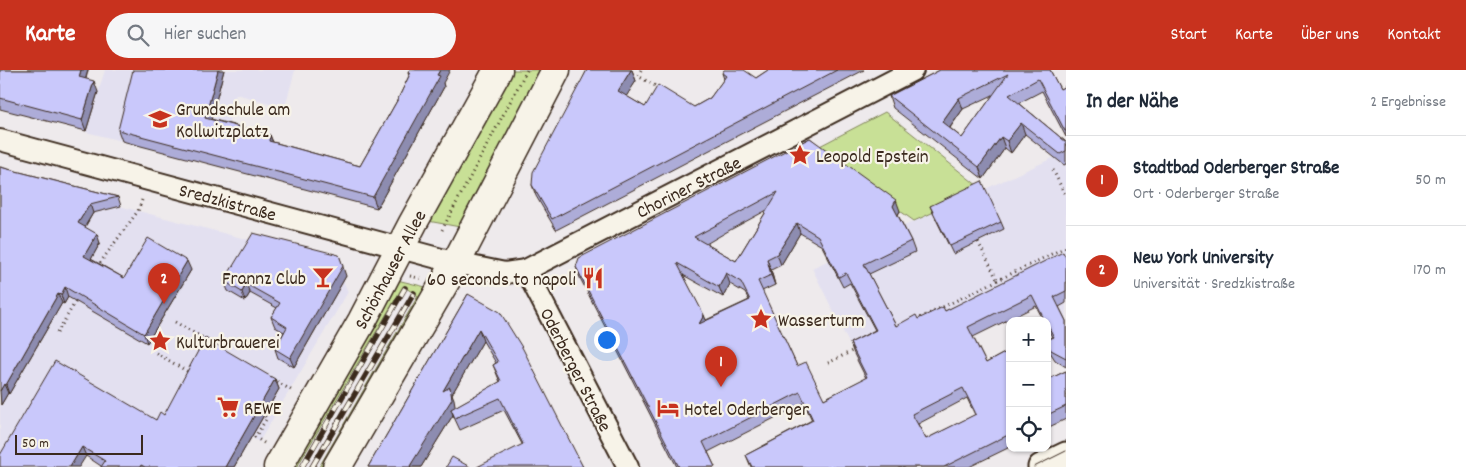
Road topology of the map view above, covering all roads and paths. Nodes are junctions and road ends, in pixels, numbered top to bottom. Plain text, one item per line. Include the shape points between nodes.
1 (498, 70) edge
2 (527, 70) edge
3 (556, 70) edge
4 (641, 70) edge
5 (914, 70) edge
6 (662, 90) edge
7 (0, 140) edge
8 (1054, 170) dead end
9 (1066, 197) edge
10 (142, 200) dead end
11 (435, 228) dead end
12 (442, 230) junction
13 (450, 232) dead end
14 (978, 242) edge
15 (1066, 247) edge
16 (400, 261) junction
17 (1035, 262) junction
18 (456, 263) junction
19 (95, 269) edge
20 (1038, 269) edge
21 (526, 270) junction
22 (998, 280) junction
23 (429, 281) dead end
24 (1001, 287) edge
25 (76, 301) edge
26 (175, 322) dead end
27 (908, 324) edge
28 (57, 333) dead end
29 (210, 342) edge
30 (863, 345) edge
31 (156, 353) dead end
32 (828, 363) dead end
33 (265, 374) edge
34 (195, 376) edge
35 (294, 392) dead end
36 (265, 416) dead end
37 (264, 442) dead end
38 (1066, 455) edge
39 (278, 467) edge
40 (337, 467) edge
41 (628, 467) edge
42 (1041, 467) edge

1 - 16 main road, Schönhauser Allee
2 - 12 path
3 - 18 main road
4 - 6 path via 638,76
5 - 21 street, Choriner Straße
7 - 16 street, Sredzkistraße
8 - 9 path
10 - 19 path via 138,211
11 - 12 path
12 - 13 path
14 - 22 path
15 - 17 path
16 - 18 street, Sredzkistraße
16 - 23 path
16 - 39 main road, Schönhauser Allee
17 - 20 path
17 - 22 path
18 - 21 street, Choriner Straße via 505,273
18 - 40 main road
21 - 41 street, Oderberger Straße
22 - 24 path
22 - 27 path
25 - 28 path
26 - 29 path
30 - 32 path
31 - 34 path
33 - 35 path
36 - 37 path via 267,418 255,437
38 - 42 street

